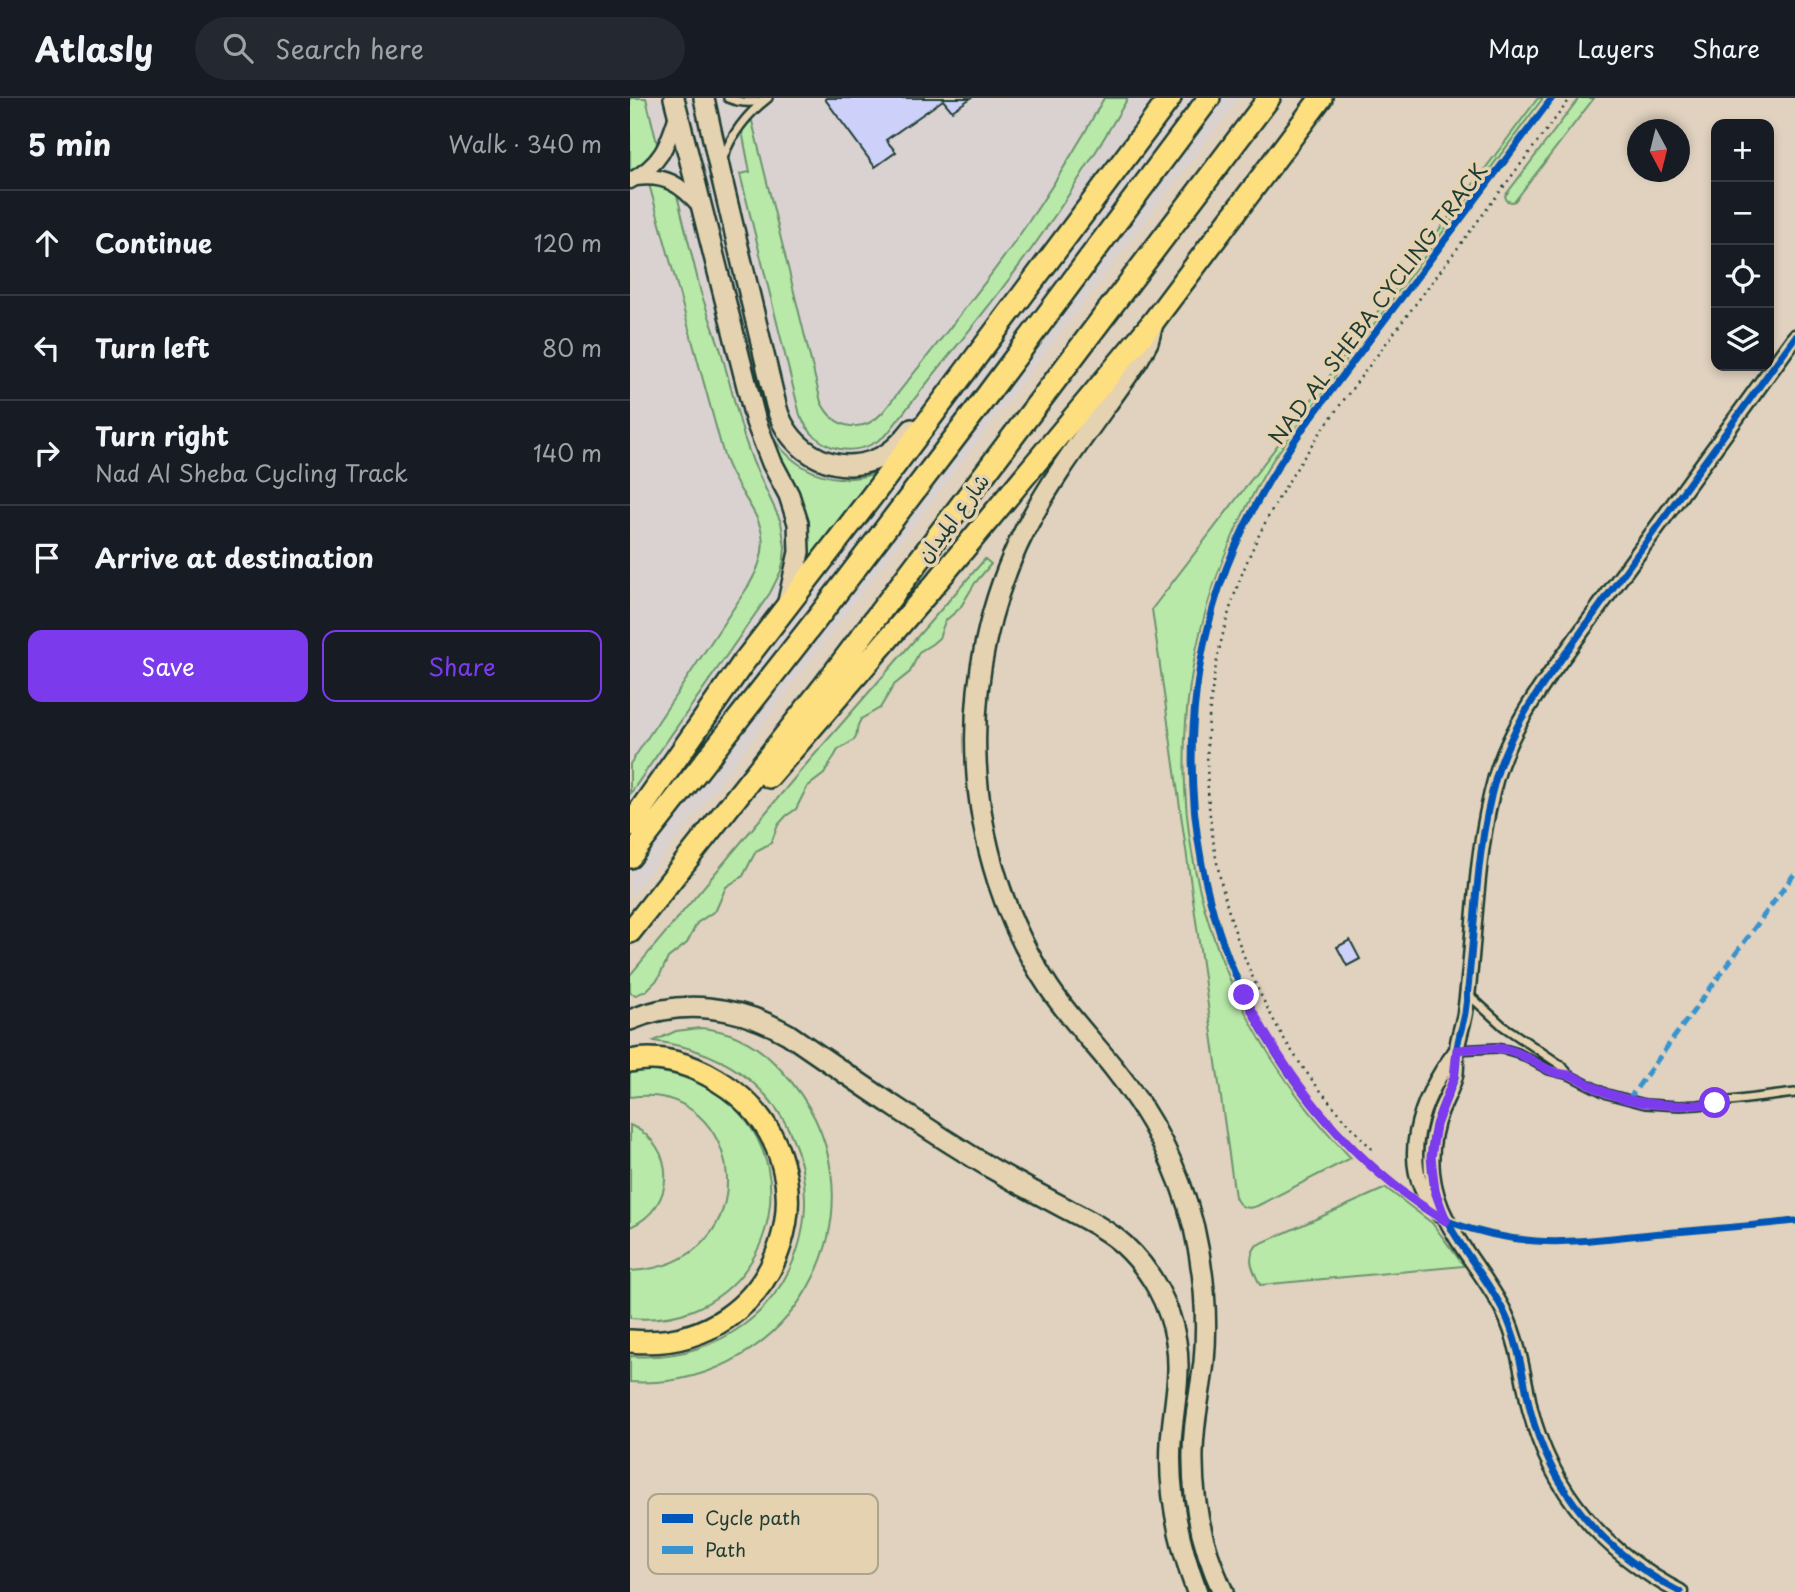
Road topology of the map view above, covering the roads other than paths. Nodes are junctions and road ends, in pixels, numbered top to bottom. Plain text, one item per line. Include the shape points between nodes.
1 (704, 98) edge
2 (728, 98) edge
3 (768, 98) edge
4 (1153, 98) edge
5 (1170, 98) edge
6 (1209, 98) edge
7 (1269, 98) edge
8 (1321, 98) edge
9 (676, 106) edge
10 (720, 171) junction
11 (1112, 175) junction
12 (633, 180) edge
13 (701, 207) junction
14 (1153, 322) junction
15 (1795, 337) edge
16 (956, 384) junction
17 (787, 607) junction
18 (630, 825) edge
19 (706, 836) junction
20 (630, 857) edge
21 (630, 932) edge
22 (1467, 993) junction
23 (630, 1020) edge
24 (1457, 1050) junction
25 (630, 1061) edge
26 (1569, 1075) junction
27 (1795, 1093) edge
28 (630, 1341) edge
29 (1197, 1592) edge
30 (1223, 1592) edge
31 (1680, 1592) edge

1 - 10 street
2 - 3 lane via 750,103
3 - 10 lane via 739,127
4 - 11 main road
5 - 11 main road
6 - 20 main road via 918,486
7 - 19 main road, شارع الميدان
8 - 14 main road
9 - 12 street via 662,154
9 - 13 street
10 - 16 street via 778,416 795,443 833,463 876,459 895,448
11 - 16 main road
12 - 13 street via 653,177 669,181
13 - 17 street via 756,422 798,523 799,552
14 - 19 main road via 774,772
14 - 30 street via 1138,360 1052,481 1013,555 983,651 976,702 976,755 988,846 1018,933 1062,1007 1142,1107 1168,1154 1187,1203 1205,1307 1194,1483 1206,1548
15 - 22 street via 1516,727 1496,776 1483,836
16 - 17 main road
17 - 18 main road via 730,680
19 - 21 main road, شارع الميدان
22 - 24 street
22 - 26 lane
23 - 29 street via 668,1009 704,1007 739,1012 772,1025 945,1140 1096,1225 1125,1247 1159,1290 1176,1342 1172,1495 1181,1544
24 - 26 lane via 1507,1049 1555,1073
24 - 31 street via 1431,1157 1435,1191 1446,1221 1506,1315 1536,1431 1555,1474 1612,1547
25 - 28 main road via 665,1060 723,1083 767,1129 781,1159 787,1192 782,1242 769,1272 736,1311 708,1329 676,1339
26 - 27 lane via 1607,1094 1663,1105

